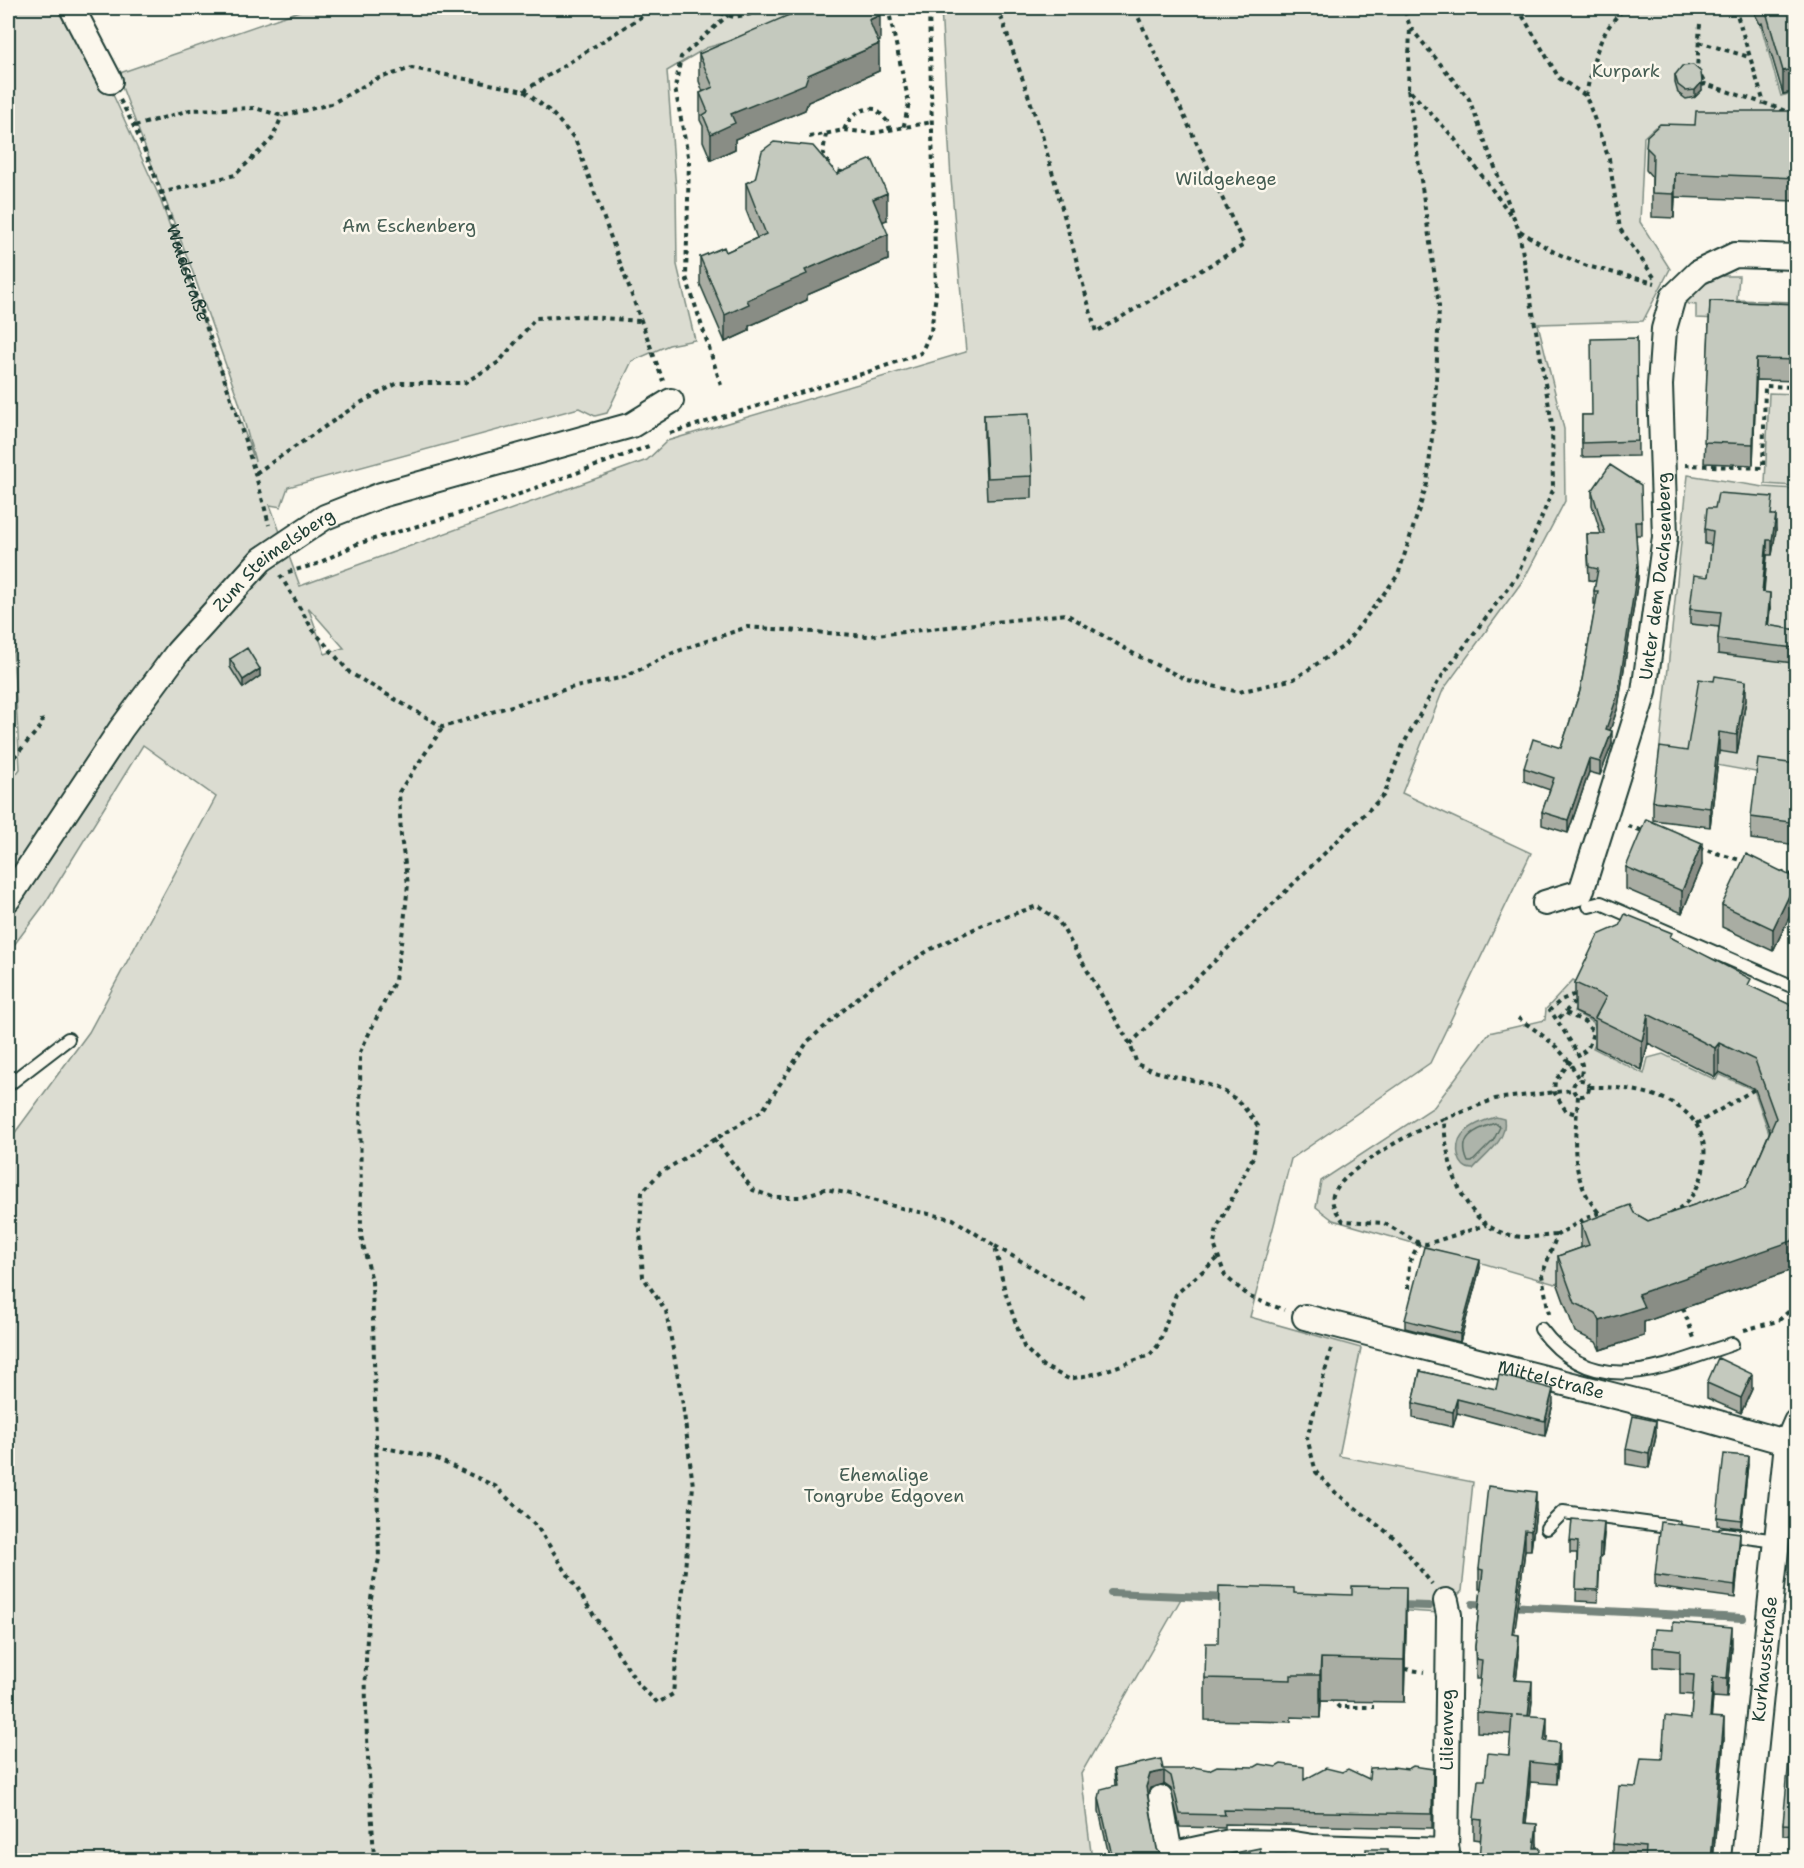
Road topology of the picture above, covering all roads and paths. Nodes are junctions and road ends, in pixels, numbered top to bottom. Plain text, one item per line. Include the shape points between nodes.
1 (72, 8) edge
2 (655, 8) edge
3 (704, 8) edge
4 (785, 8) edge
5 (888, 8) edge
6 (929, 8) edge
7 (998, 8) edge
8 (1134, 8) edge
9 (1404, 8) edge
10 (1518, 8) edge
11 (1626, 8) edge
12 (1735, 8) edge
13 (728, 15) junction
14 (1700, 24) dead end
15 (1410, 27) junction
16 (1699, 42) junction
17 (1750, 58) junction
18 (110, 81) joint
19 (1408, 89) junction
20 (524, 91) junction
21 (1586, 96) junction
22 (1764, 103) junction
23 (1797, 115) edge
24 (282, 116) junction
25 (932, 122) junction
26 (135, 126) junction
27 (903, 129) junction
28 (844, 130) junction
29 (890, 130) junction
30 (826, 134) junction
31 (809, 137) dead end
32 (853, 174) edge
33 (160, 193) junction
34 (1514, 219) junction
35 (1519, 231) junction
36 (1797, 257) edge
37 (639, 321) junction
38 (721, 385) dead end
39 (1797, 387) edge
40 (671, 402) joint
41 (665, 436) dead end
42 (656, 442) dead end
43 (1663, 465) junction
44 (256, 473) junction
45 (272, 562) junction
46 (41, 716) dead end
47 (443, 727) junction
48 (8, 764) edge
49 (1606, 818) junction
50 (1651, 834) edge
51 (1696, 847) edge
52 (1752, 863) edge
53 (1774, 870) edge
54 (1797, 876) edge
55 (8, 899) edge
56 (1545, 903) dead end
57 (1589, 906) dead end
58 (1797, 988) edge
59 (1566, 1013) junction
60 (1518, 1018) dead end
61 (1559, 1018) junction
62 (68, 1039) dead end
63 (1130, 1044) junction
64 (1576, 1054) junction
65 (1571, 1061) junction
66 (1580, 1080) junction
67 (8, 1085) edge
68 (1590, 1087) junction
69 (1755, 1089) edge
70 (1573, 1090) junction
71 (1554, 1092) junction
72 (1578, 1096) junction
73 (1577, 1114) junction
74 (1444, 1119) junction
75 (1696, 1124) junction
76 (714, 1138) junction
77 (1599, 1213) junction
78 (1668, 1215) edge
79 (1618, 1218) edge
80 (1486, 1225) junction
81 (1557, 1235) junction
82 (1419, 1243) junction
83 (995, 1246) junction
84 (1217, 1258) junction
85 (1408, 1289) dead end
86 (1088, 1300) dead end
87 (1797, 1305) edge
88 (1683, 1308) dead end
89 (1305, 1317) joint
90 (1338, 1325) junction
91 (1546, 1325) joint
92 (1733, 1339) joint
93 (1700, 1355) junction
94 (1793, 1437) edge
95 (374, 1446) junction
96 (1547, 1528) dead end
97 (1777, 1541) junction
98 (1447, 1608) joint
99 (1328, 1694) edge
100 (1374, 1707) dead end
101 (1160, 1798) dead end
102 (1304, 1853) edge
103 (1447, 1856) edge
104 (1171, 1858) edge
105 (374, 1860) edge
106 (1744, 1860) edge

1 - 18 street
2 - 20 path
3 - 13 path
4 - 13 path
5 - 27 path via 909,103
6 - 25 path
7 - 8 path via 1042,135 1096,332 1244,245
9 - 15 path
10 - 21 path via 1559,78
11 - 21 path via 1616,16 1593,56
12 - 17 path
13 - 38 path via 681,57 675,88 689,161 686,278
14 - 16 path
15 - 19 path
15 - 34 path via 1469,99
16 - 17 path
16 - 22 path via 1697,69 1703,84
17 - 22 path
18 - 26 path, Waldstraße
19 - 34 path via 1454,138
19 - 47 path via 1439,306 1427,484 1398,574 1344,646 1302,674 1239,692 1187,680 1066,614 868,636 747,627 675,652 625,677 570,688
20 - 24 path via 412,68 376,79 331,104
20 - 37 path via 551,112 575,139
21 - 35 path via 1609,159 1620,229 1658,284 1587,266
22 - 23 path
24 - 26 path via 255,108 190,110
24 - 33 path via 272,139 235,175
25 - 27 path
25 - 41 path via 936,294 931,331 921,352
26 - 33 path, Waldstraße
27 - 29 path
28 - 29 path
28 - 29 path via 853,115 865,108 876,108
28 - 30 path
30 - 31 path
30 - 32 path via 823,153 832,170
33 - 44 path, Waldstraße
34 - 35 path
35 - 63 path via 1552,424 1553,490 1517,576 1439,680 1403,745 1384,795
36 - 43 street, Unter dem Dachsenberg via 1735,255 1699,272 1673,297 1664,329 1660,385
37 - 40 path
37 - 44 path via 579,316 536,318 499,362 464,383 398,383 360,403
39 - 43 path via 1765,386 1763,468
40 - 45 street, Zum Steimelsberg via 632,425 381,495 325,517
42 - 45 path via 640,452 498,502 357,544 317,564
43 - 49 street, Unter dem Dachsenberg via 1665,537 1644,692
44 - 45 path, Waldstraße
45 - 47 path, Waldstraße via 313,630 350,672
45 - 55 street, Zum Steimelsberg via 178,652 121,729
46 - 48 path via 43,723
47 - 95 path via 399,792 408,884 404,923 395,981 360,1052 361,1236 372,1281
49 - 50 path
49 - 56 street, Unter dem Dachsenberg via 1581,892
51 - 52 path
53 - 54 path
57 - 58 lane via 1602,903
59 - 61 path
59 - 61 path via 1574,995 1550,1010
59 - 64 path via 1585,1022 1593,1032 1589,1048
60 - 65 path
61 - 64 path
62 - 67 lane
63 - 76 path via 1058,920 1037,906 931,949 869,988 808,1041 763,1110
63 - 84 path via 1137,1064 1152,1071 1207,1082 1235,1098 1258,1126 1253,1157 1217,1228
64 - 66 path via 1582,1066
65 - 66 path
65 - 71 path via 1555,1081
66 - 68 path
66 - 70 path
68 - 72 path via 1587,1095
68 - 75 path via 1617,1086 1650,1093 1676,1104
69 - 75 path
70 - 71 path
70 - 72 path
71 - 73 path via 1566,1111
71 - 74 path via 1495,1099
72 - 73 path
73 - 77 path via 1576,1174
74 - 80 path via 1446,1153 1453,1173
74 - 82 path via 1367,1161 1334,1195 1334,1207 1343,1221 1384,1223
75 - 78 path via 1706,1157 1701,1180 1682,1208
76 - 83 path via 753,1190 773,1197 801,1197 825,1189 846,1193 953,1219
76 - 95 path via 660,1173 642,1192 643,1276 666,1311 693,1486 673,1694 658,1702 638,1684 538,1528 495,1486 432,1457
77 - 79 path
77 - 81 path
80 - 81 path via 1524,1238
80 - 82 path via 1451,1238
81 - 91 path via 1542,1275
82 - 85 path via 1409,1263
83 - 84 path via 1005,1292 1024,1347 1043,1366 1069,1378 1099,1373 1150,1355 1160,1344 1176,1294
83 - 86 path
84 - 89 path via 1225,1276 1250,1297
87 - 92 path via 1778,1321
88 - 93 path
89 - 90 street, Mittelstraße
90 - 94 street, Mittelstraße via 1694,1416
90 - 98 path via 1307,1438 1316,1472 1336,1493 1397,1540
91 - 93 lane via 1556,1350 1602,1372 1645,1372
92 - 93 lane
94 - 97 street, Kurhausstraße
95 - 105 path via 379,1559 372,1583 366,1664
96 - 97 lane via 1563,1512
97 - 106 street, Kurhausstraße
98 - 103 street, Lilienweg
99 - 100 path via 1339,1707
101 - 104 street
102 - 103 street
102 - 104 street via 1288,1843 1230,1842

